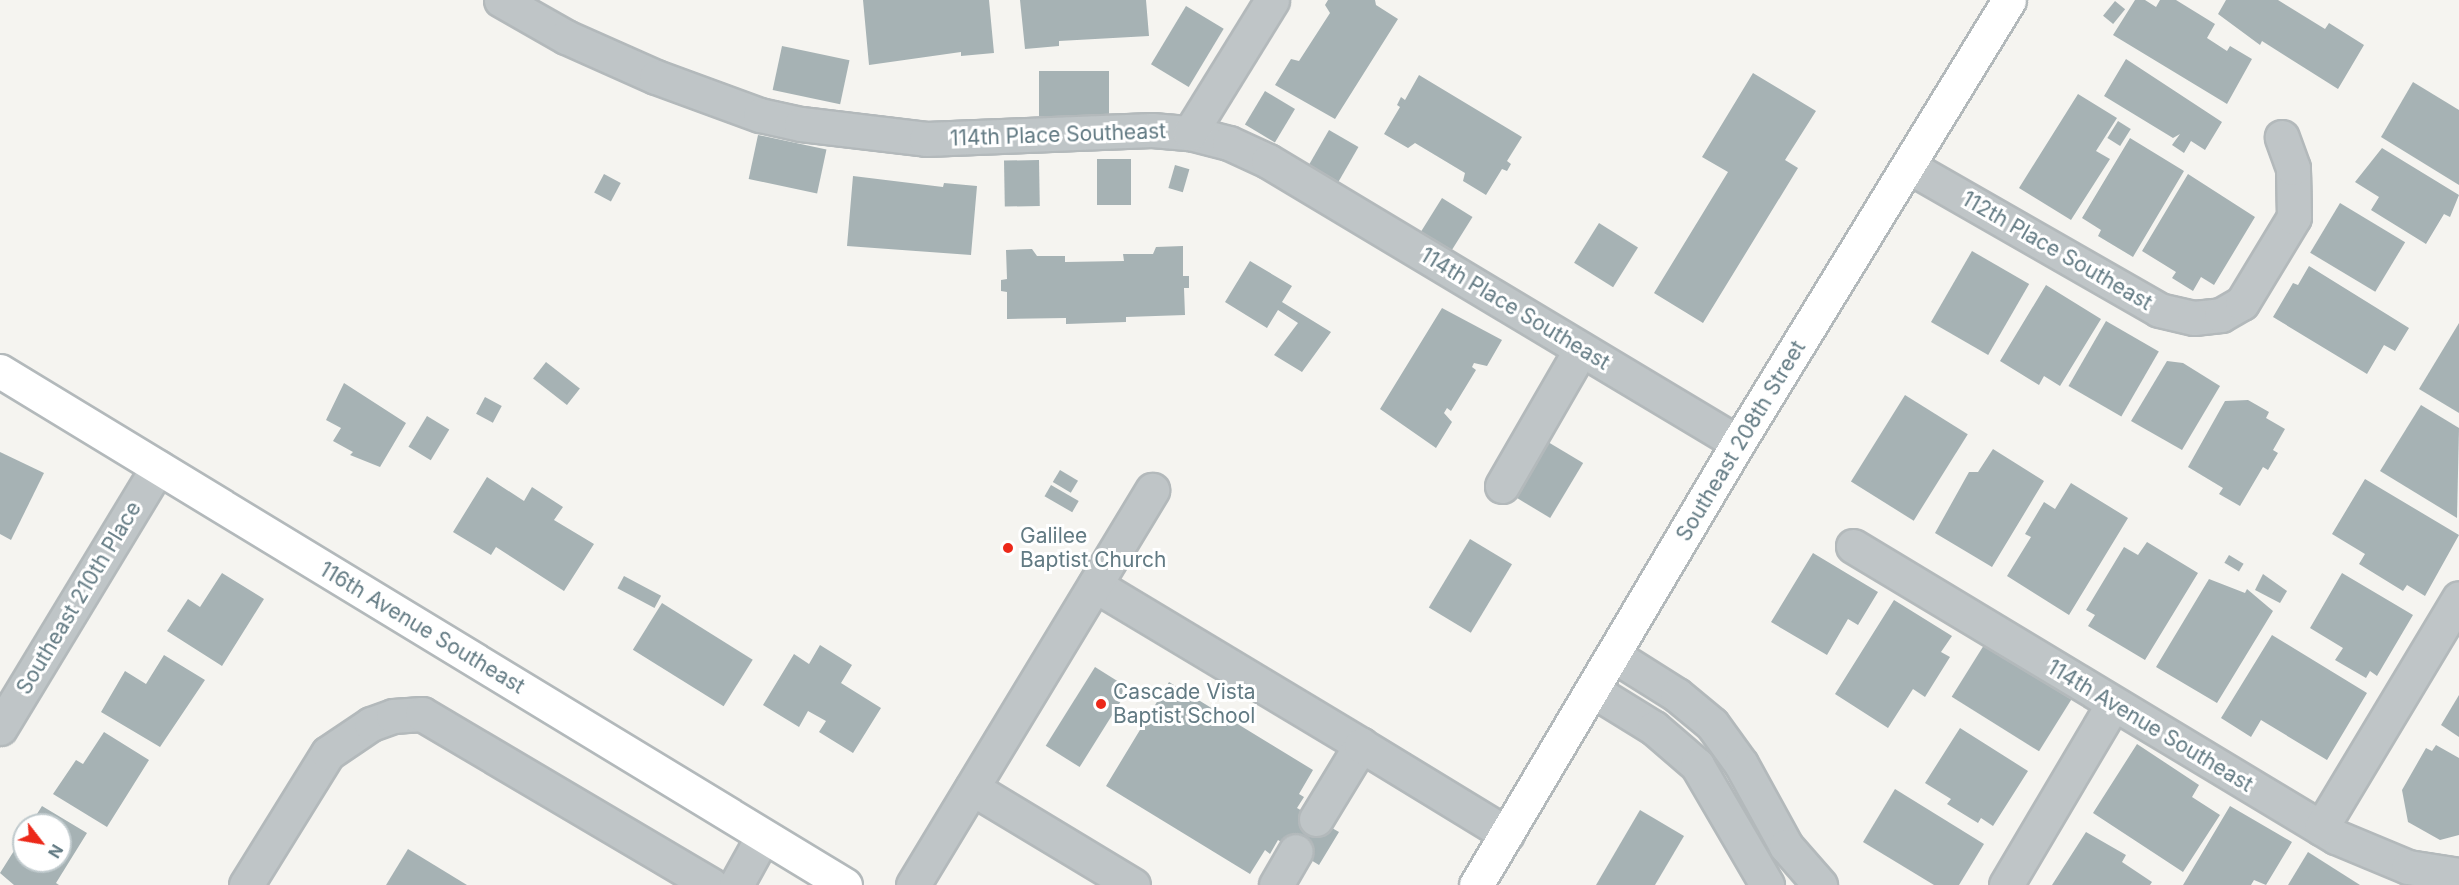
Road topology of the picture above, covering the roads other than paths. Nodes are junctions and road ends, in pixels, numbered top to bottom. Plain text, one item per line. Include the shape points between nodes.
1 (501, 0) edge
2 (1272, 0) edge
3 (2009, 0) edge
4 (1190, 133) junction
5 (2282, 137) dead end
6 (1908, 166) junction
7 (1581, 349) junction
8 (0, 371) edge
9 (1738, 443) junction
10 (158, 467) junction
11 (1502, 486) dead end
12 (1152, 489) dead end
13 (1853, 546) dead end
14 (1095, 585) junction
15 (2459, 598) edge
16 (1615, 656) junction
17 (1594, 692) junction
18 (2112, 704) junction
19 (0, 728) edge
20 (1361, 745) junction
21 (972, 788) junction
22 (1316, 819) dead end
23 (2321, 828) junction
24 (1507, 834) junction
25 (763, 836) junction
26 (1779, 836) junction
27 (1296, 851) dead end
28 (2459, 875) edge
29 (1756, 879) edge
30 (246, 885) edge
31 (711, 885) edge
32 (736, 885) edge
33 (845, 885) edge
34 (913, 885) edge
35 (1133, 885) edge
36 (1276, 885) edge
37 (1476, 885) edge
38 (1820, 885) edge
39 (2006, 885) edge

1 - 4 street, 114th Place Southeast via 566,37 656,77 750,112 801,124 926,139 1113,130
2 - 4 street
3 - 6 main road, Southeast 208th Street
4 - 7 street, 114th Place Southeast via 1229,143 1268,160
5 - 6 street, 112th Place Southeast via 2293,168 2294,216 2242,303 2222,315 2194,318 2159,310
6 - 9 main road, Southeast 208th Street
7 - 9 street, 114th Place Southeast
7 - 11 street
8 - 10 main road, 116th Avenue Southeast
9 - 16 main road, Southeast 208th Street
10 - 19 street, Southeast 210th Place
10 - 25 main road, 116th Avenue Southeast
12 - 14 street
13 - 18 street, 114th Avenue Southeast
14 - 20 street
14 - 21 street
15 - 23 street
16 - 17 main road, Southeast 208th Street
16 - 26 street via 1677,695 1712,724 1741,764
17 - 24 main road, Southeast 208th Street
17 - 29 street via 1645,721 1689,757 1718,797
18 - 23 street, 114th Avenue Southeast
18 - 39 street
20 - 22 street
20 - 24 street
21 - 34 street
21 - 35 street
23 - 28 street, 114th Avenue Southeast via 2408,867
24 - 37 main road, Southeast 208th Street
25 - 32 street
25 - 33 main road, 116th Avenue Southeast
26 - 29 street
26 - 38 street
27 - 36 street
30 - 31 street via 328,753 370,723 422,714

